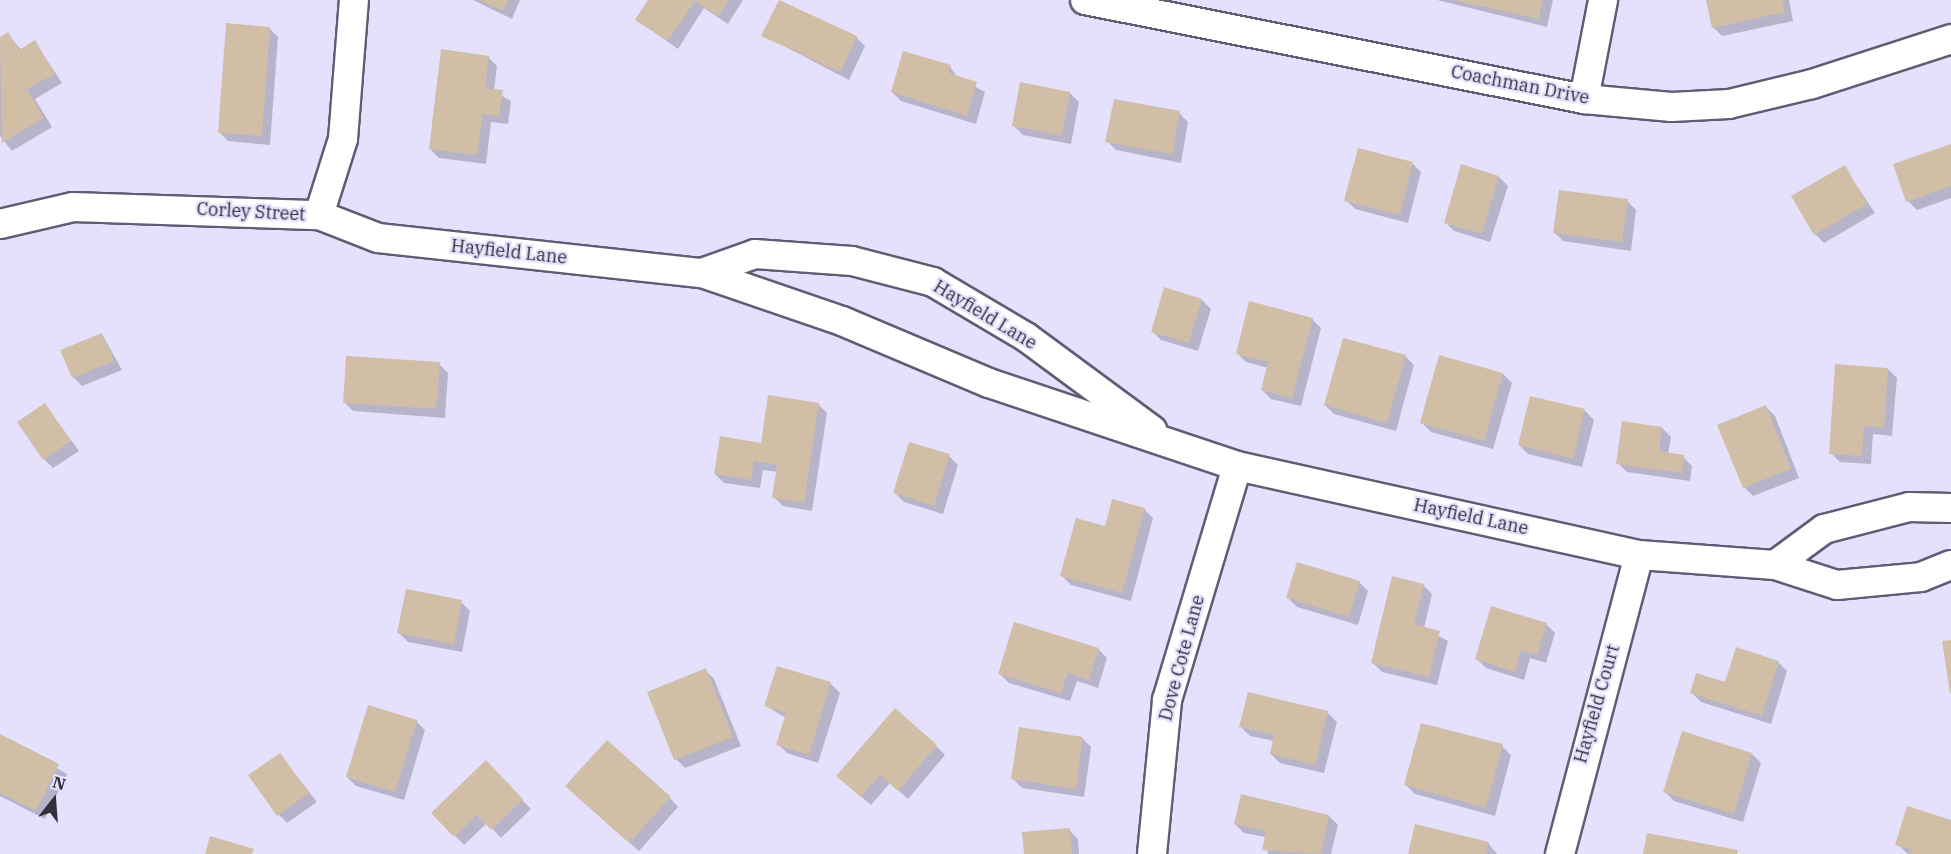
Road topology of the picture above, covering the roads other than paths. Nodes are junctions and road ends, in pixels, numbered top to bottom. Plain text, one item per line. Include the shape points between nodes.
1 (354, 0) edge
2 (1085, 0) edge
3 (1604, 0) edge
4 (1951, 39) edge
5 (1584, 99) junction
6 (319, 215) junction
7 (0, 224) edge
8 (702, 273) junction
9 (1171, 444) junction
10 (1237, 466) junction
11 (1951, 508) edge
12 (1639, 555) junction
13 (1775, 565) junction
14 (1951, 565) edge
15 (1152, 854) edge
16 (1560, 854) edge

1 - 6 street, Corley Street via 343,139
2 - 5 street, Coachman Drive
3 - 5 street
4 - 5 street, Coachman Drive via 1812,84 1729,104 1672,107
6 - 7 street, Corley Street via 73,207
6 - 8 street, Hayfield Lane via 378,238
8 - 9 street, Hayfield Lane via 842,321 989,383
8 - 9 street, Hayfield Lane via 755,254 852,261 933,282 1026,337
9 - 10 street, Hayfield Lane
10 - 12 street, Hayfield Lane
10 - 15 street, Dove Cote Lane via 1167,700
11 - 13 street via 1909,507 1824,529
12 - 13 street, Hayfield Lane
12 - 16 street, Hayfield Court
13 - 14 street, Hayfield Lane via 1837,585 1921,577

